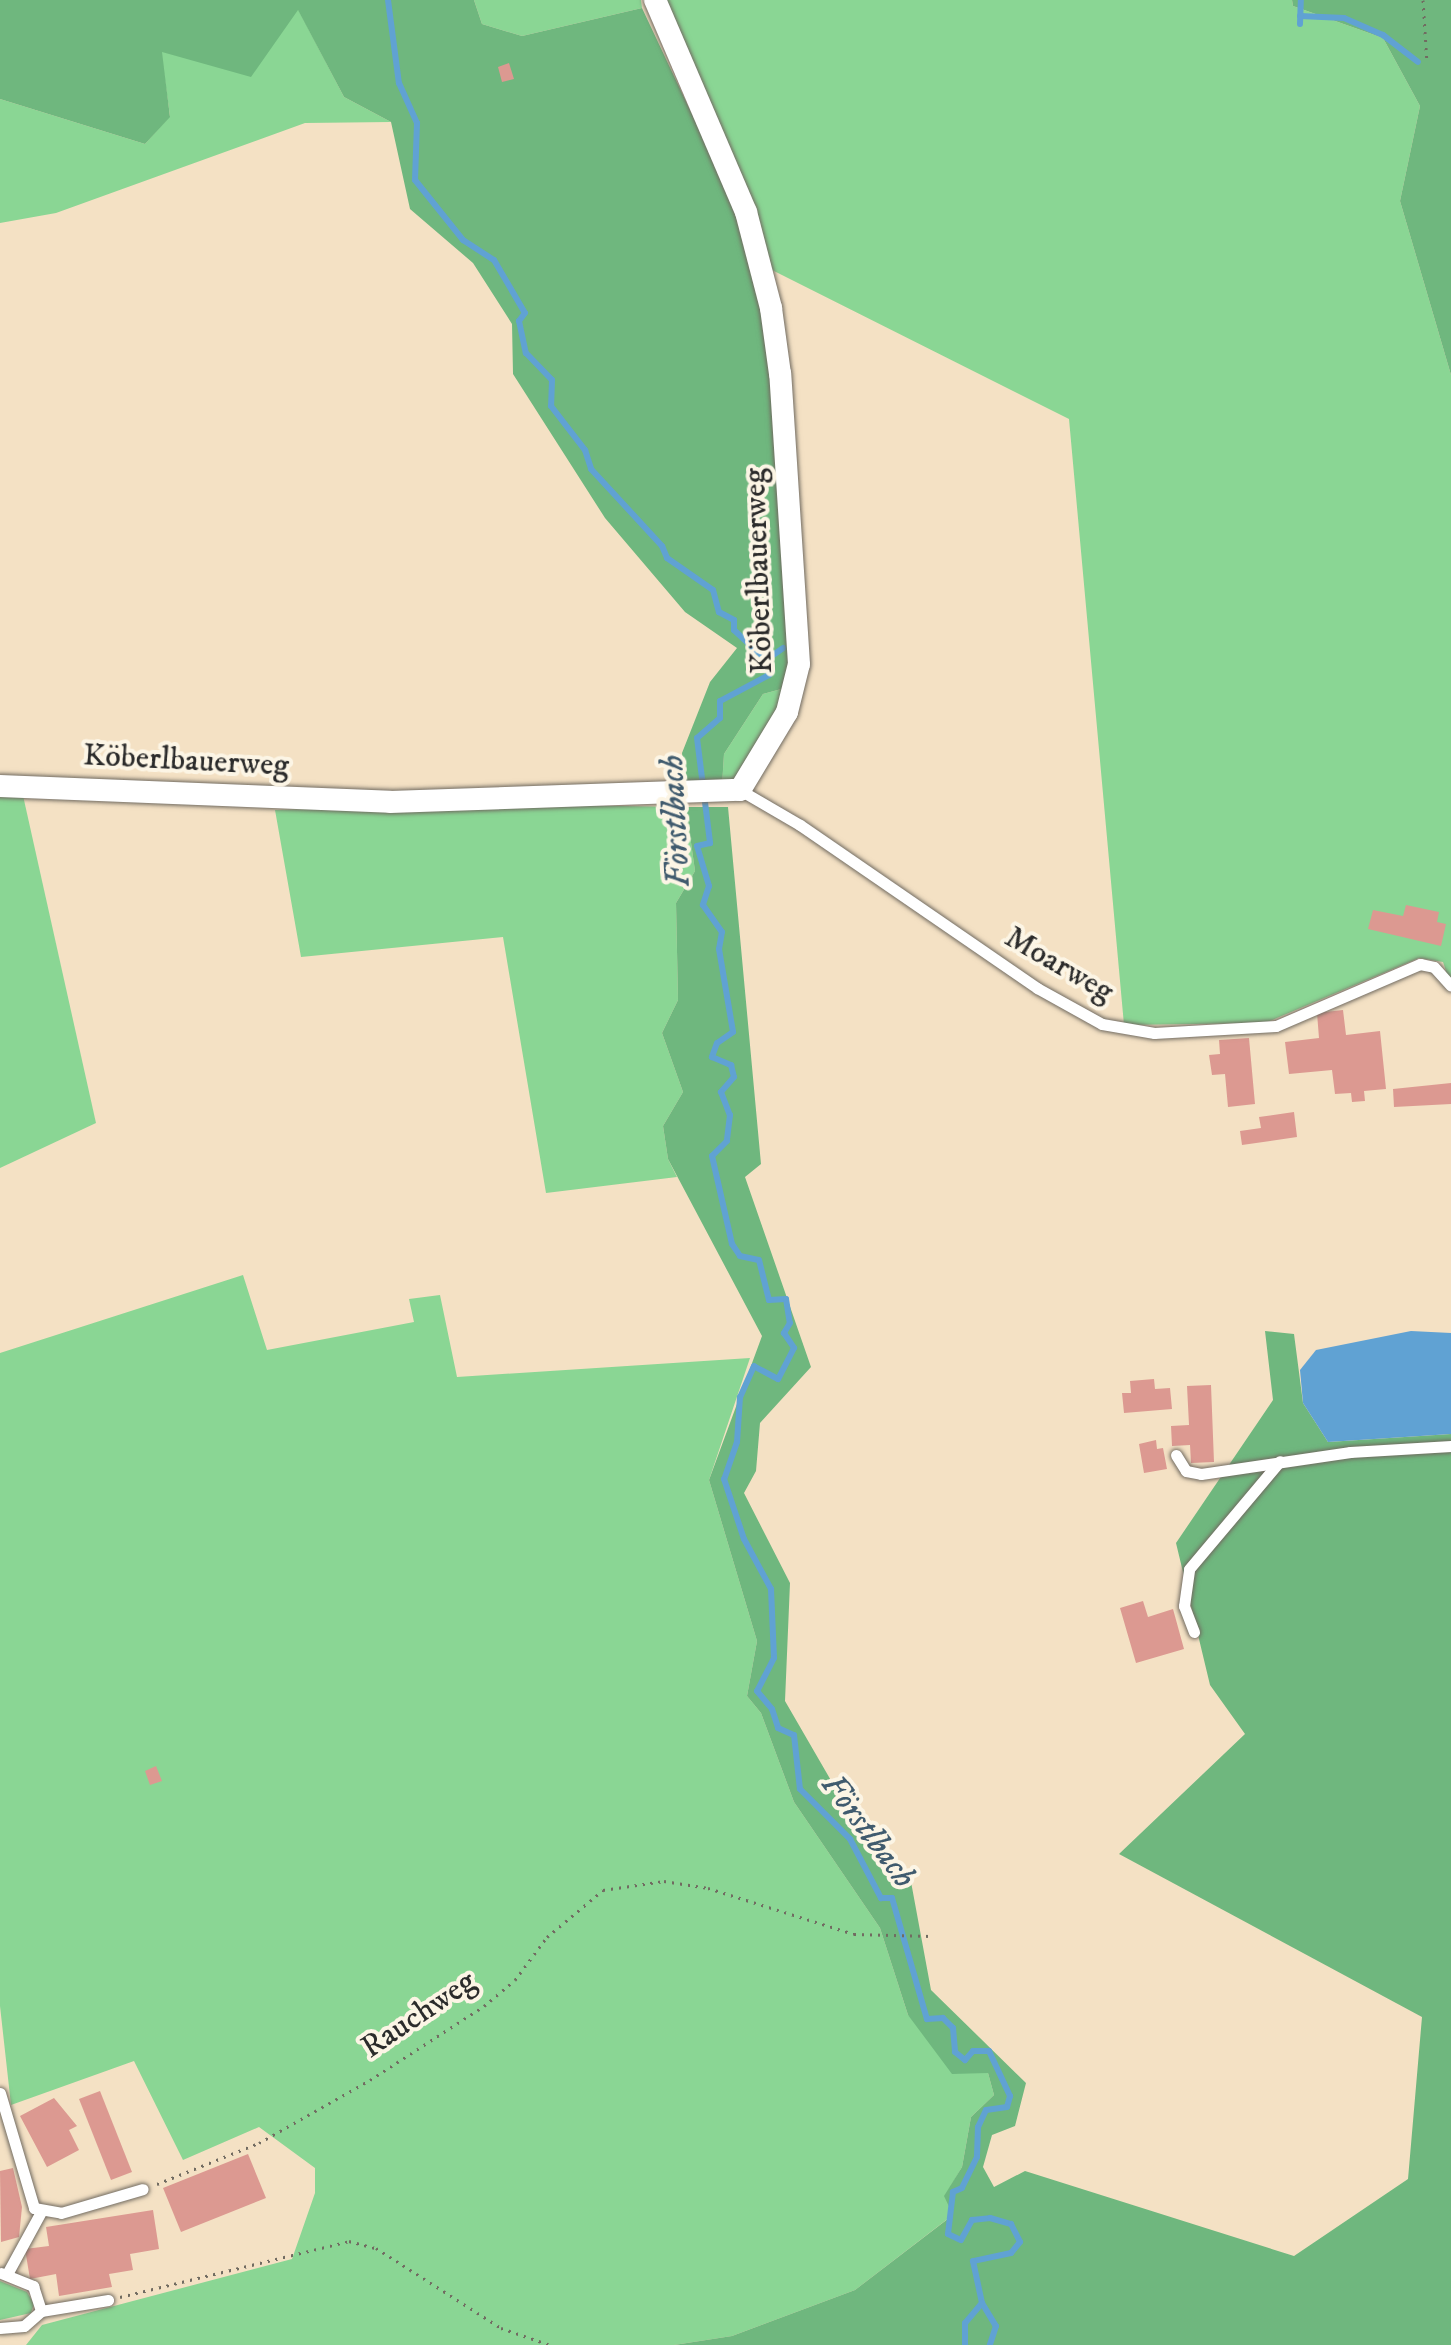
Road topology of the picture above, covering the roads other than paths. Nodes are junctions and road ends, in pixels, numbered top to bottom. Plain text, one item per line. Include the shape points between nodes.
1 (655, 0) edge
2 (0, 786) edge
3 (740, 790) junction
4 (1451, 986) edge
5 (1451, 1446) edge
6 (1176, 1455) dead end
7 (1280, 1461) junction
8 (1194, 1632) dead end
9 (0, 2093) edge
10 (143, 2189) road end
11 (41, 2212) junction
12 (3, 2273) edge
13 (108, 2300) road end
14 (41, 2311) junction
15 (0, 2328) edge

1 - 3 street, Köberlbauerweg via 746,212 771,308 780,374 799,664 781,726
2 - 3 street, Köberlbauerweg via 390,802
3 - 4 lane, Moarweg via 800,825 1037,988 1102,1024 1201,1032 1276,1026 1396,970 1434,967
5 - 7 lane
6 - 7 lane via 1186,1471 1201,1474
7 - 8 lane via 1189,1569 1184,1606
9 - 11 lane via 29,2198
10 - 11 lane via 61,2213
11 - 12 lane
12 - 14 lane via 38,2291
13 - 14 lane
14 - 15 lane via 24,2326

